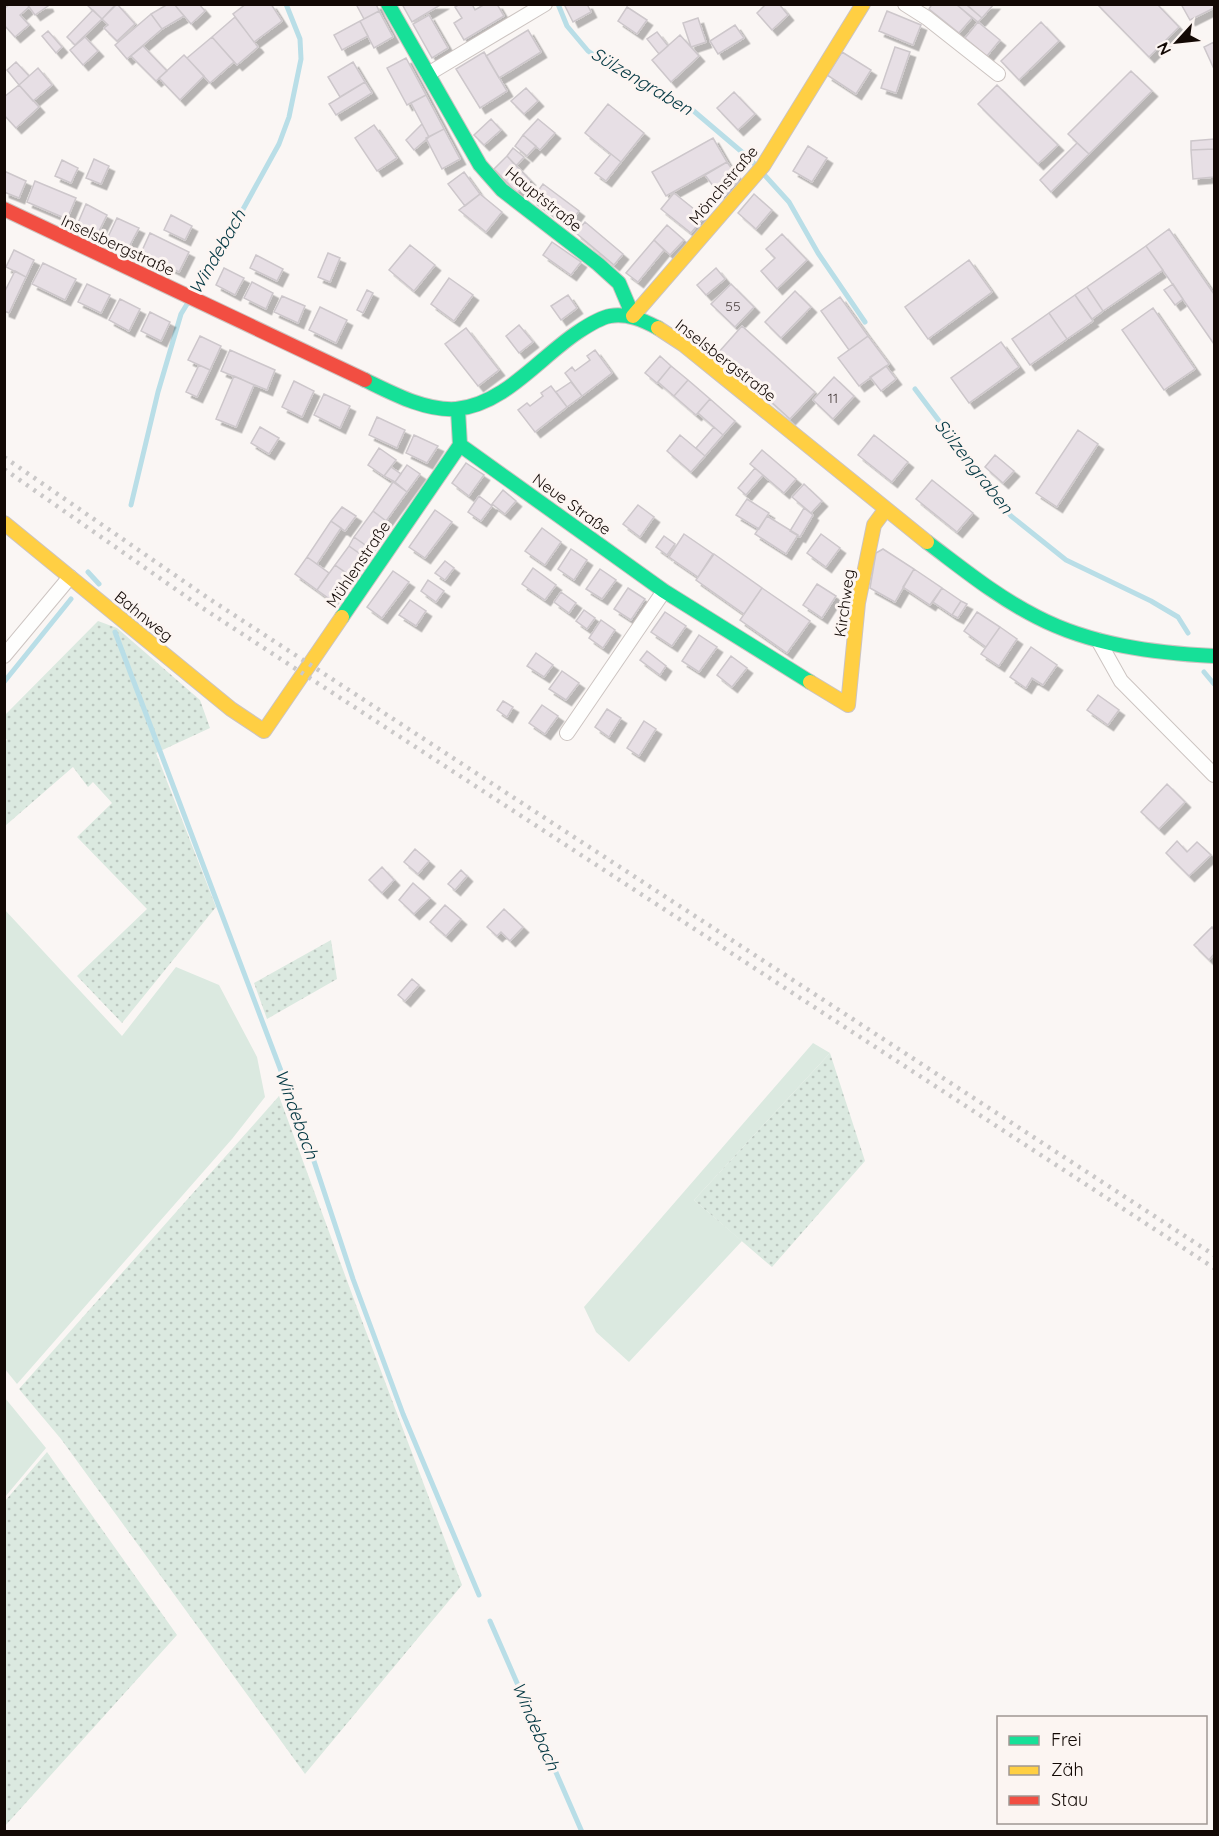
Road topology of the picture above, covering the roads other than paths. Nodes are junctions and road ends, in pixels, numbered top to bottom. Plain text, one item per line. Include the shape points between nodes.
1 (388, 4) edge
2 (545, 4) edge
3 (863, 4) edge
4 (905, 4) edge
5 (428, 74) junction
6 (998, 74) dead end
7 (4, 209) edge
8 (633, 316) junction
9 (458, 410) junction
10 (460, 445) junction
11 (885, 510) junction
12 (4, 523) edge
13 (70, 577) junction
14 (664, 591) junction
15 (1098, 640) junction
16 (4, 656) edge
17 (1215, 656) edge
18 (848, 705) joint
19 (264, 731) joint
20 (567, 733) dead end
21 (1215, 775) edge

1 - 5 street, Hauptstraße
2 - 5 street
3 - 8 street, Mönchstraße via 760,169
4 - 6 street
5 - 8 street, Hauptstraße via 480,165 502,190 619,283
7 - 9 street, Inselsbergstraße via 395,394 429,406
8 - 9 street, Inselsbergstraße via 599,320 497,395
8 - 11 street, Inselsbergstraße via 684,345
9 - 10 street
10 - 14 street, Neue Straße
10 - 19 street, Mühlenstraße
11 - 15 street, Inselsbergstraße via 1013,603 1053,624
11 - 18 street, Kirchweg via 874,525 858,603
12 - 13 street, Bahnweg
13 - 16 street
13 - 19 street, Bahnweg via 231,709
14 - 18 street, Neue Straße
14 - 20 street
15 - 17 street, Inselsbergstraße
15 - 21 street via 1121,681

